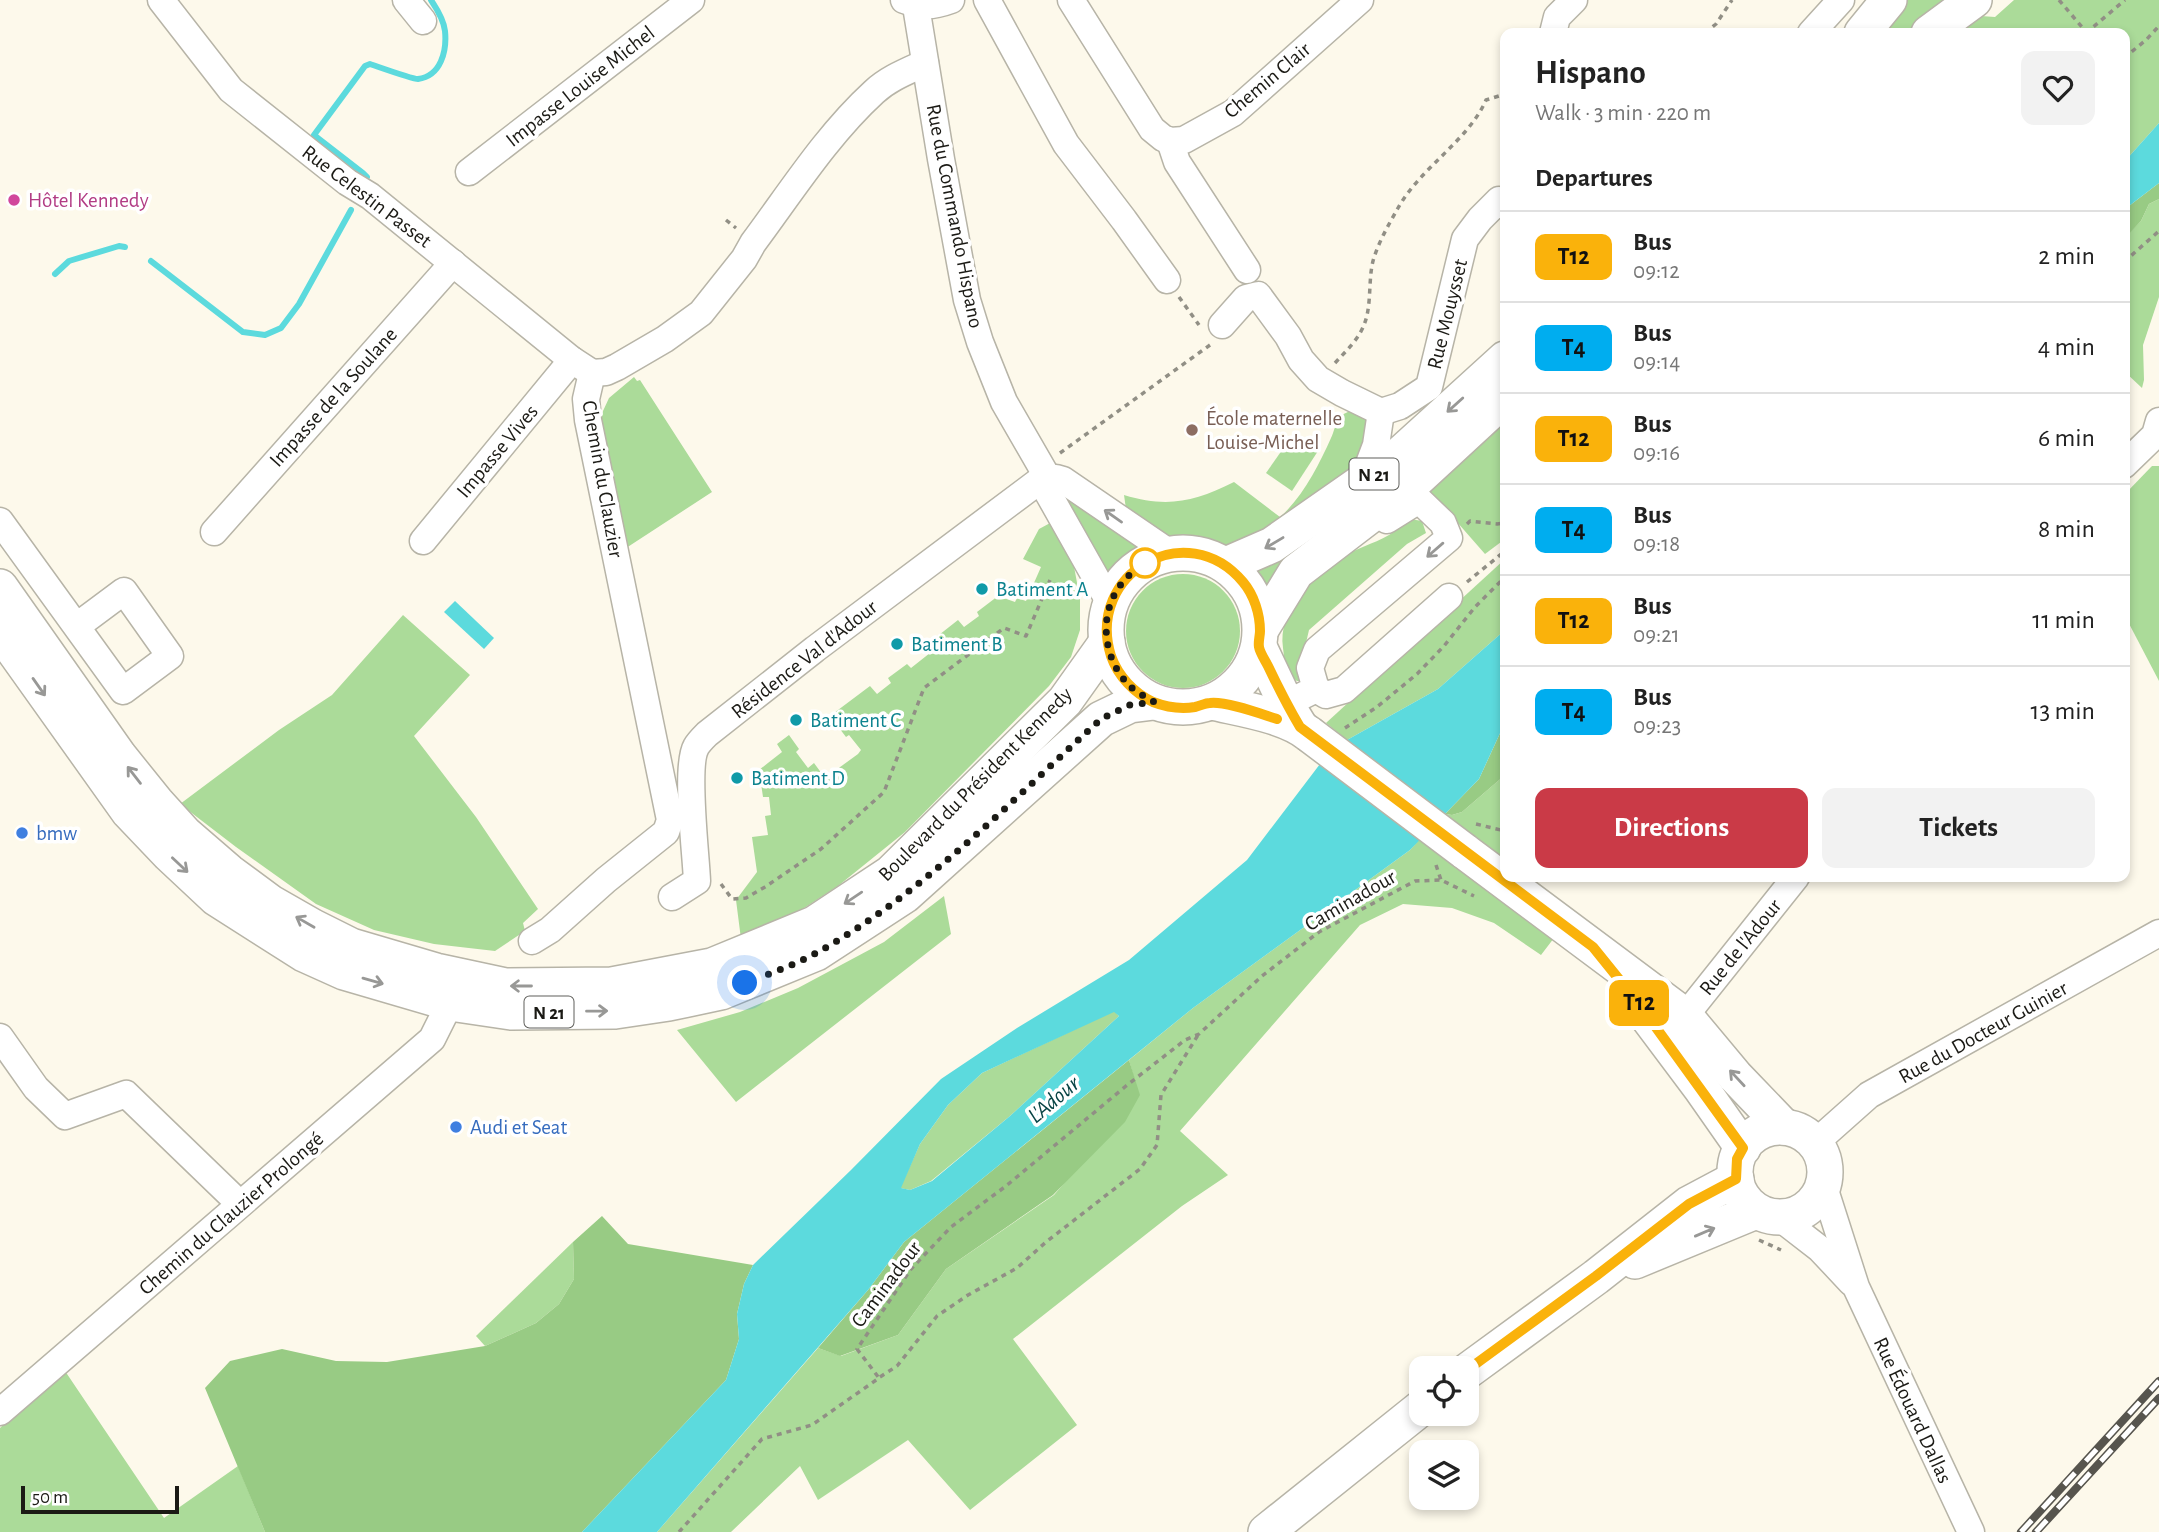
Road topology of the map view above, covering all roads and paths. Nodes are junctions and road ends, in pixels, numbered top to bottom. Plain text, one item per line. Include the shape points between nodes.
1 (161, 0) edge
2 (406, 0) edge
3 (691, 0) edge
4 (951, 0) edge
5 (1071, 0) edge
6 (1360, 0) edge
7 (1574, 0) edge
8 (1732, 0) edge
9 (1841, 0) edge
10 (1889, 0) edge
11 (1974, 0) edge
12 (2059, 0) edge
13 (2125, 0) edge
14 (912, 2) edge
15 (994, 4) edge
16 (423, 22) dead end
17 (2159, 26) edge
18 (1554, 28) edge
19 (1710, 28) edge
20 (1816, 28) edge
21 (1866, 28) edge
22 (1936, 28) edge
23 (2083, 28) edge
24 (2093, 28) edge
25 (2130, 53) edge
26 (925, 63) junction
27 (1500, 96) edge
28 (1170, 141) junction
29 (469, 172) dead end
30 (1500, 202) edge
31 (2159, 231) edge
32 (2130, 257) edge
33 (453, 262) junction
34 (1247, 270) dead end
35 (1167, 280) joint
36 (1217, 335) junction
37 (1500, 364) edge
38 (582, 367) junction
39 (1318, 379) junction
40 (1500, 403) edge
41 (1381, 412) junction
42 (2158, 431) edge
43 (2130, 459) edge
44 (1046, 474) junction
45 (1362, 482) junction
46 (0, 521) edge
47 (1500, 524) edge
48 (214, 532) dead end
49 (1449, 538) junction
50 (423, 541) dead end
51 (1335, 542) junction
52 (1170, 553) junction
53 (1500, 555) edge
54 (1226, 565) junction
55 (1050, 580) dead end
56 (1500, 582) edge
57 (0, 587) edge
58 (1449, 597) joint
59 (1110, 603) junction
60 (77, 626) dead end
61 (0, 631) edge
62 (1260, 638) junction
63 (1107, 642) junction
64 (1154, 702) junction
65 (1212, 702) junction
66 (1303, 713) junction
67 (1344, 728) dead end
68 (1500, 832) edge
69 (1470, 837) junction
70 (1500, 864) edge
71 (1520, 882) edge
72 (1792, 882) edge
73 (721, 884) dead end
74 (672, 897) dead end
75 (1482, 900) dead end
76 (2159, 933) edge
77 (533, 941) dead end
78 (1593, 947) junction
79 (450, 1003) junction
80 (1685, 1016) junction
81 (1199, 1034) junction
82 (0, 1037) edge
83 (1784, 1127) junction
84 (1815, 1143) junction
85 (1739, 1163) junction
86 (1824, 1187) junction
87 (240, 1204) junction
88 (1764, 1222) junction
89 (1788, 1253) dead end
90 (1596, 1276) junction
91 (1856, 1287) junction
92 (1479, 1362) edge
93 (879, 1378) junction
94 (0, 1412) edge
95 (1409, 1418) edge
96 (678, 1532) edge
97 (1266, 1532) edge
98 (1971, 1532) edge

1 - 33 street, Rue Celestin Passet via 231,90
2 - 16 street
3 - 29 street, Impasse Louise Michel
4 - 14 street via 934,6
5 - 28 street via 1152,129
6 - 28 street, Chemin Clair via 1233,113 1184,140
7 - 18 street via 1557,17
8 - 19 path
9 - 20 street
10 - 21 main road
11 - 22 main road
12 - 23 path
13 - 24 path
14 - 26 street, Rue du Commando Hispano
15 - 35 street via 1066,144
17 - 25 path
26 - 38 street, Chemin du Clauzier via 875,91 832,138 701,313 606,372
26 - 44 street, Rue du Commando Hispano via 967,300 1004,402
27 - 39 path via 1486,100 1479,117 1426,170 1399,205 1373,262 1365,324
28 - 34 street via 1177,162
30 - 41 street, Rue Mouysset via 1465,239 1429,387
31 - 32 path
33 - 38 street, Rue Celestin Passet
33 - 48 street, Impasse de la Soulane
35 - 36 path
36 - 39 street via 1246,298 1258,296
36 - 44 path
37 -> 45 main road, N 21 via 1395,459
38 - 50 street, Impasse Vives
38 - 77 street, Chemin du Clauzier via 588,420 670,820 666,832
39 - 41 street
40 - 51 main road, N 21 via 1415,481
41 - 45 street via 1376,445
42 - 43 street
52 -> 44 street via 1063,480
44 - 59 street, Rue du Commando Hispano via 1048,493
44 - 74 street, Résidence Val d'Adour via 701,741 695,748 691,780 698,881
45 -> 54 main road, N 21 via 1272,545
46 - 60 street
47 - 49 path via 1470,521
49 - 51 street via 1443,523 1419,500 1359,538
49 -> 66 street via 1317,650
51 - 62 main road, N 21 via 1296,572
52 - 54 main road via 1209,557
52 - 59 main road via 1133,570
53 - 58 path
54 - 62 main road via 1251,593
55 - 73 path via 1026,636 1004,628 924,688 884,792 821,849 755,893 732,900
56 - 67 path via 1418,674
63 -> 57 main road, Boulevard du Président Kennedy / N 21 via 1065,701 891,873 814,924 712,966 612,985 506,986 351,946 271,903 229,872 185,834 119,756
58 - 66 street via 1344,691 1326,695
59 - 63 main road
61 -> 79 main road, Boulevard du Président Kennedy / N 21 via 129,813 216,898 304,954 344,972
62 - 65 main road via 1250,670 1234,689
62 - 66 main road
63 - 64 main road via 1115,667 1132,688
64 - 65 main road via 1173,707
79 -> 64 main road, Boulevard du Président Kennedy / N 21 via 511,1012 615,1011 720,992 769,974 816,953 905,895 1101,719 1130,705
65 - 66 main road via 1254,712
66 - 69 main road, bridge
68 - 69 path
69 - 70 main road
71 - 78 main road
72 - 80 street, Rue de l'Adour
75 - 81 path, Caminadour via 1441,880 1415,881 1319,932
76 - 84 street, Rue du Docteur Guinier via 1869,1095
78 - 80 main road
78 - 85 main road via 1639,1004
79 - 87 street, Chemin du Clauzier Prolongé via 432,1039
83 -> 80 main road
81 - 93 path, Caminadour via 1161,1095 1157,1145 1140,1170 1017,1268 937,1316 897,1366
81 - 93 path, Caminadour via 1126,1086 951,1227 911,1269 857,1349
82 - 87 street via 36,1088 65,1116 126,1094
83 - 84 main road
83 - 85 main road via 1750,1138
84 - 86 main road via 1823,1156
85 - 88 main road via 1740,1191
85 - 90 main road
86 - 88 main road via 1807,1210
86 - 91 street, Rue Édouard Dallas
87 - 94 street, Chemin du Clauzier Prolongé
88 - 89 path
90 -> 88 main road
88 - 91 street, Rue Édouard Dallas via 1820,1250
90 - 92 main road
91 - 98 street, Rue Édouard Dallas
93 - 96 path, Caminadour via 812,1425 762,1439
95 - 97 main road

